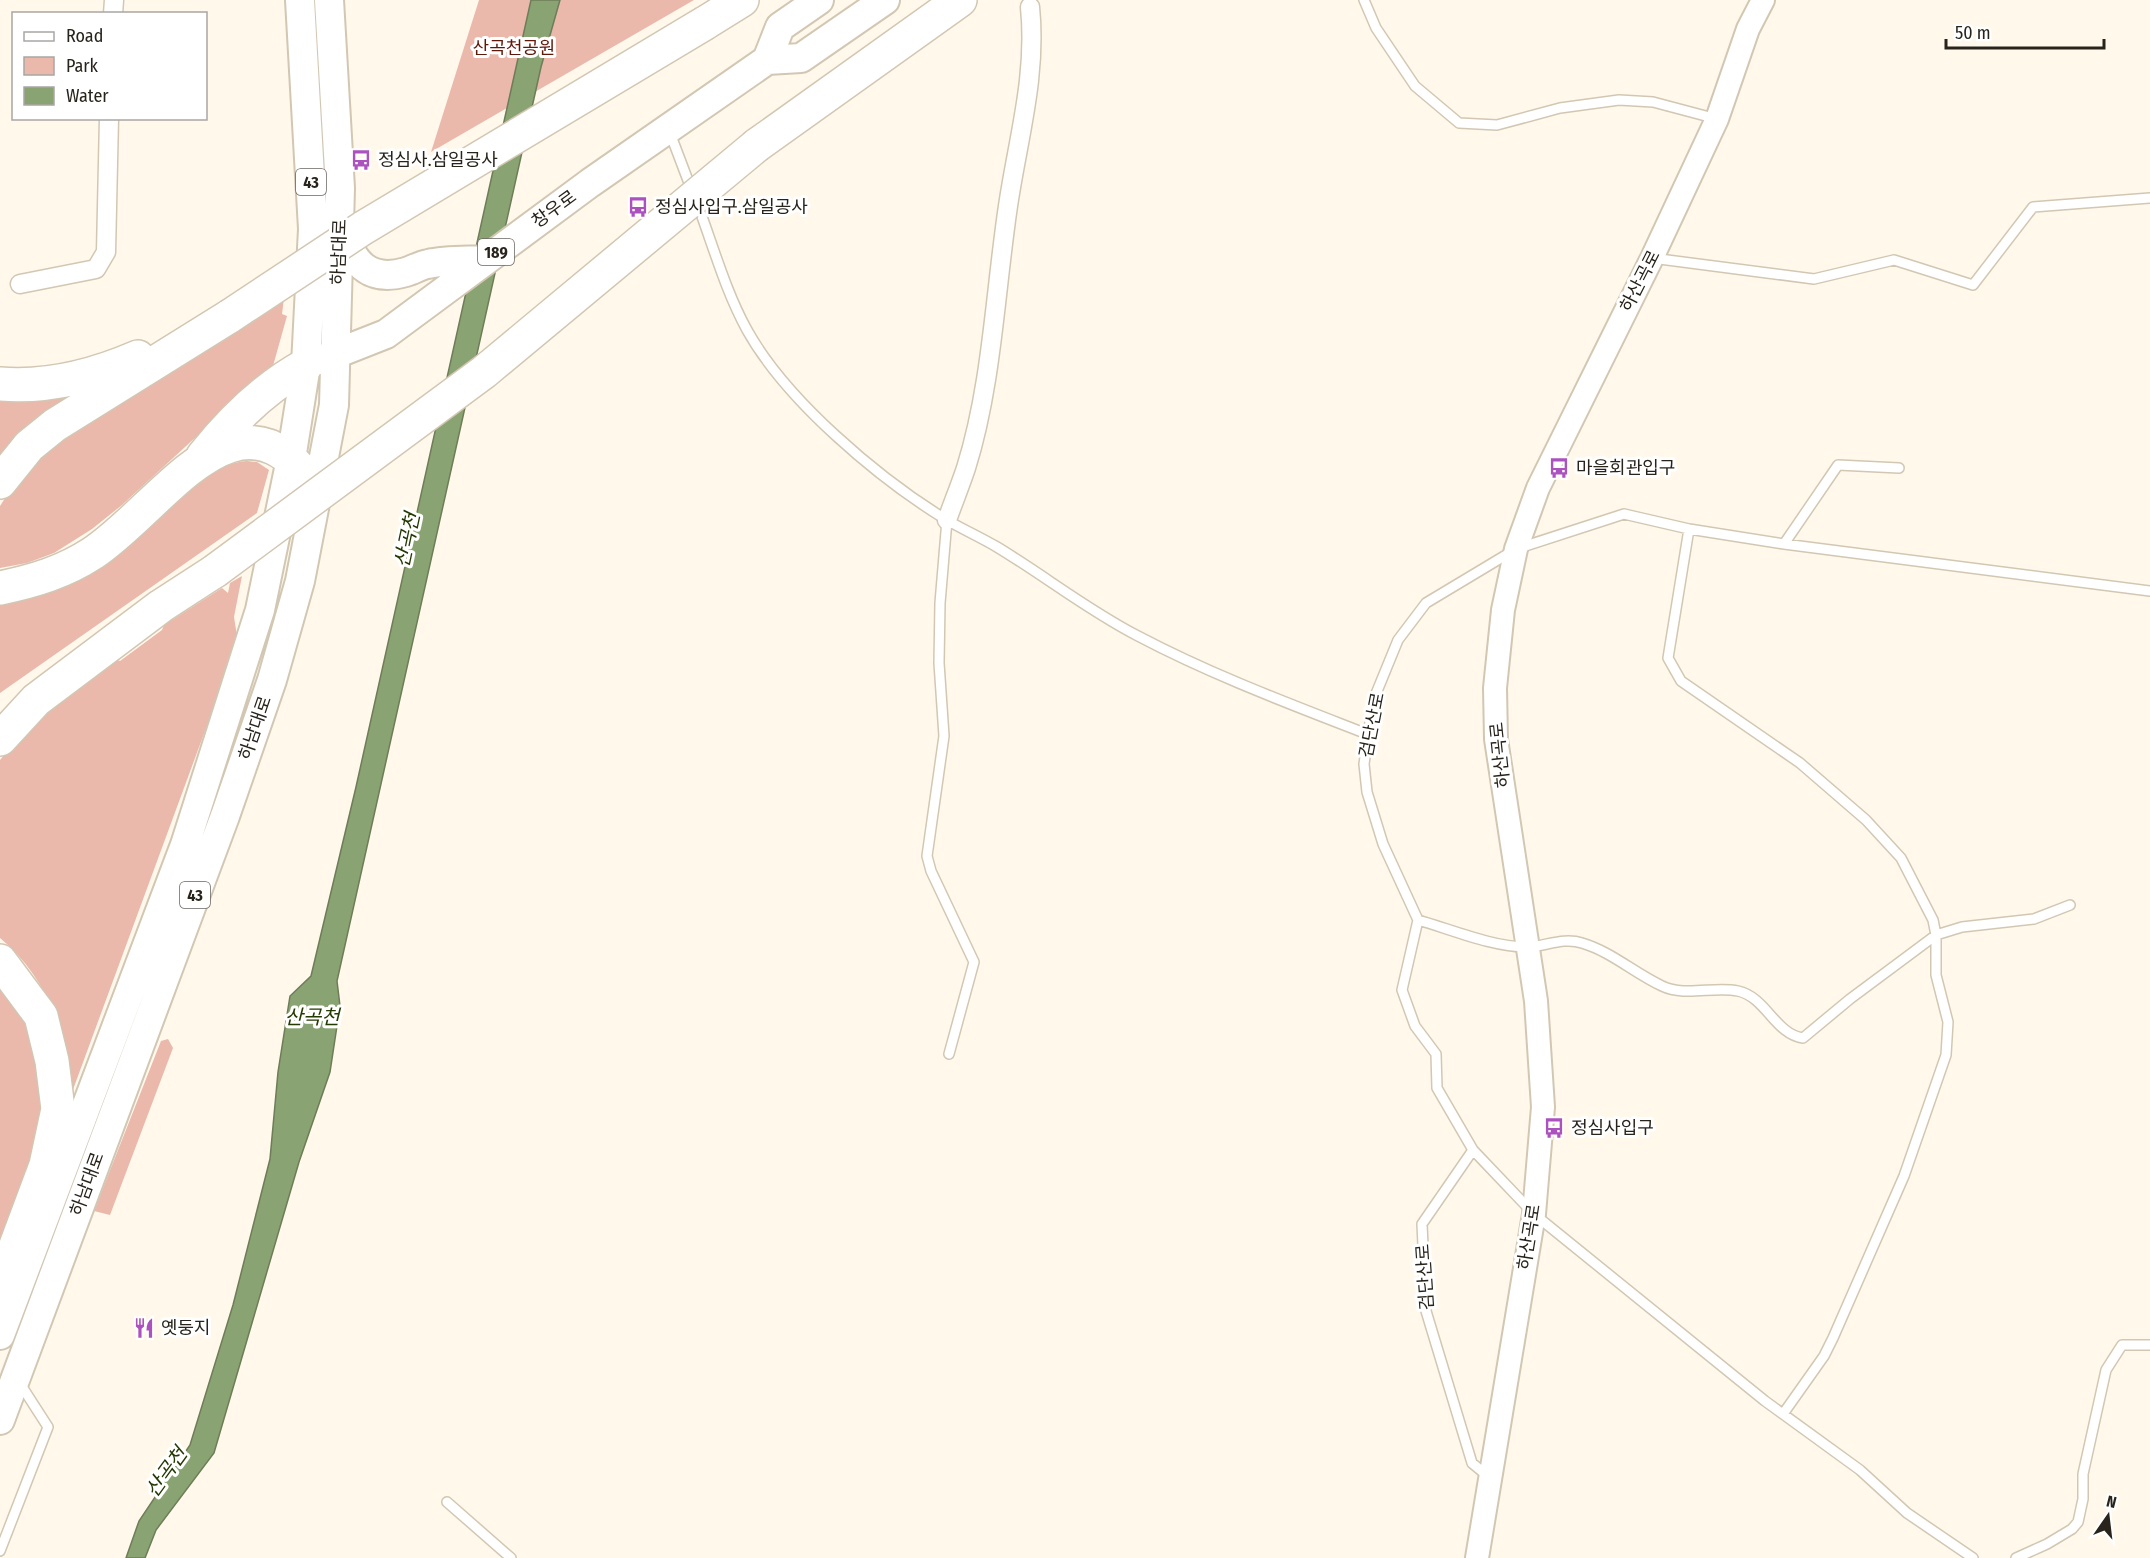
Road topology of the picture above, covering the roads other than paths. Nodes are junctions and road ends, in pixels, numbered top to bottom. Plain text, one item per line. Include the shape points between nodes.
1 (300, 0) edge
2 (329, 0) edge
3 (742, 0) edge
4 (819, 0) edge
5 (885, 0) edge
6 (960, 0) edge
7 (1364, 0) edge
8 (1762, 0) edge
9 (1030, 7) dead end
10 (767, 60) junction
11 (1717, 119) junction
12 (110, 120) edge
13 (668, 128) junction
14 (2150, 198) edge
15 (340, 225) junction
16 (1652, 258) junction
17 (485, 260) junction
18 (20, 284) dead end
19 (230, 316) junction
20 (321, 360) junction
21 (0, 384) edge
22 (291, 459) junction
23 (199, 460) junction
24 (1899, 468) dead end
25 (0, 482) edge
26 (317, 491) junction
27 (946, 520) junction
28 (1689, 529) junction
29 (1784, 544) junction
30 (1516, 549) junction
31 (0, 588) edge
32 (2150, 591) edge
33 (161, 606) junction
34 (0, 707) edge
35 (1367, 734) junction
36 (0, 738) edge
37 (2070, 905) dead end
38 (1418, 920) junction
39 (1936, 935) junction
40 (1527, 947) junction
41 (0, 961) edge
42 (949, 1054) dead end
43 (1473, 1150) junction
44 (1534, 1214) junction
45 (0, 1288) edge
46 (0, 1335) edge
47 (2150, 1345) edge
48 (15, 1376) junction
49 (1783, 1414) junction
50 (0, 1420) edge
51 (1490, 1478) junction
52 (447, 1502) dead end
53 (0, 1551) edge
54 (511, 1558) edge
55 (1477, 1558) edge
56 (1973, 1558) edge
57 (2016, 1558) edge

1 - 20 main road, 하남대로 / 43
2 - 15 main road, 하남대로 / 43
3 - 19 highway, bridge via 363,228
4 - 10 main road via 780,27
5 - 10 main road via 801,58
6 - 33 highway, bridge via 757,145 483,372 216,571
7 - 11 lane via 1376,28 1415,86 1459,123 1497,125 1560,108 1619,100 1653,102
8 - 11 street, 하산곡로
9 - 27 street via 1030,88 1011,187 983,387 966,467
10 - 13 main road, 창우로 / 189
11 - 16 street, 하산곡로
12 - 18 street via 106,252 96,269
13 - 17 main road, 창우로 / 189
13 - 27 lane via 731,296 747,330 775,370 866,460
14 - 16 lane via 2032,207 1973,285 1894,260 1814,279
15 - 17 main road via 348,250 361,266 386,276 427,264
15 - 20 main road, 하남대로 / 43
16 - 30 street, 하산곡로 via 1553,455
17 - 20 main road, 창우로 / 189 via 386,334
19 - 21 highway via 87,376 50,383
19 - 25 highway via 55,425 29,446
20 - 22 main road, 하남대로 / 43
20 - 23 highway via 279,379 224,430
20 - 26 main road, 하남대로 / 43 via 334,405
22 - 23 highway via 278,448 261,442 228,447
22 - 26 highway
22 - 46 main road, 하남대로 / 43 via 260,610 185,845
23 - 31 highway via 93,553 45,578
24 - 29 lane via 1838,465
26 - 48 main road, 하남대로 / 43 via 300,581 272,680
27 - 35 lane via 996,546 1138,636 1215,673
27 - 42 lane via 940,623 944,736 927,856 974,962
28 - 29 lane, 검단산로
28 - 30 lane, 검단산로 via 1624,514
28 - 39 lane via 1668,658 1681,681 1800,763 1866,820 1901,858 1933,920
29 - 32 lane, 검단산로
30 - 35 lane, 검단산로 via 1425,603 1398,640 1372,701
30 - 40 street, 하산곡로 via 1502,621 1495,688 1496,739
33 - 34 highway
33 - 36 highway via 36,700
35 - 38 lane, 검단산로 via 1367,792 1383,844
37 - 39 lane via 2034,919 1962,927
38 - 40 lane
38 - 43 lane via 1402,990 1415,1026 1436,1054 1437,1088
39 - 40 lane via 1803,1038 1794,1037 1779,1026 1765,1008 1740,991 1682,991 1663,987 1621,959 1581,942 1558,941
39 - 49 lane via 1936,975 1948,1022 1946,1055 1904,1176 1833,1338
40 - 44 street, 하산곡로 via 1542,1073 1541,1150
41 - 45 highway via 41,1016 58,1109 46,1165
43 - 44 lane
43 - 51 lane, 검단산로 via 1422,1224 1426,1311 1472,1463
44 - 49 lane
44 - 51 street, 하산곡로
47 - 57 lane via 2122,1345 2106,1370 2083,1474 2078,1522 2047,1544
48 - 50 main road, 하남대로 / 43
48 - 53 lane via 48,1427
49 - 56 lane via 1860,1470 1907,1513
51 - 55 street, 하산곡로
52 - 54 lane

